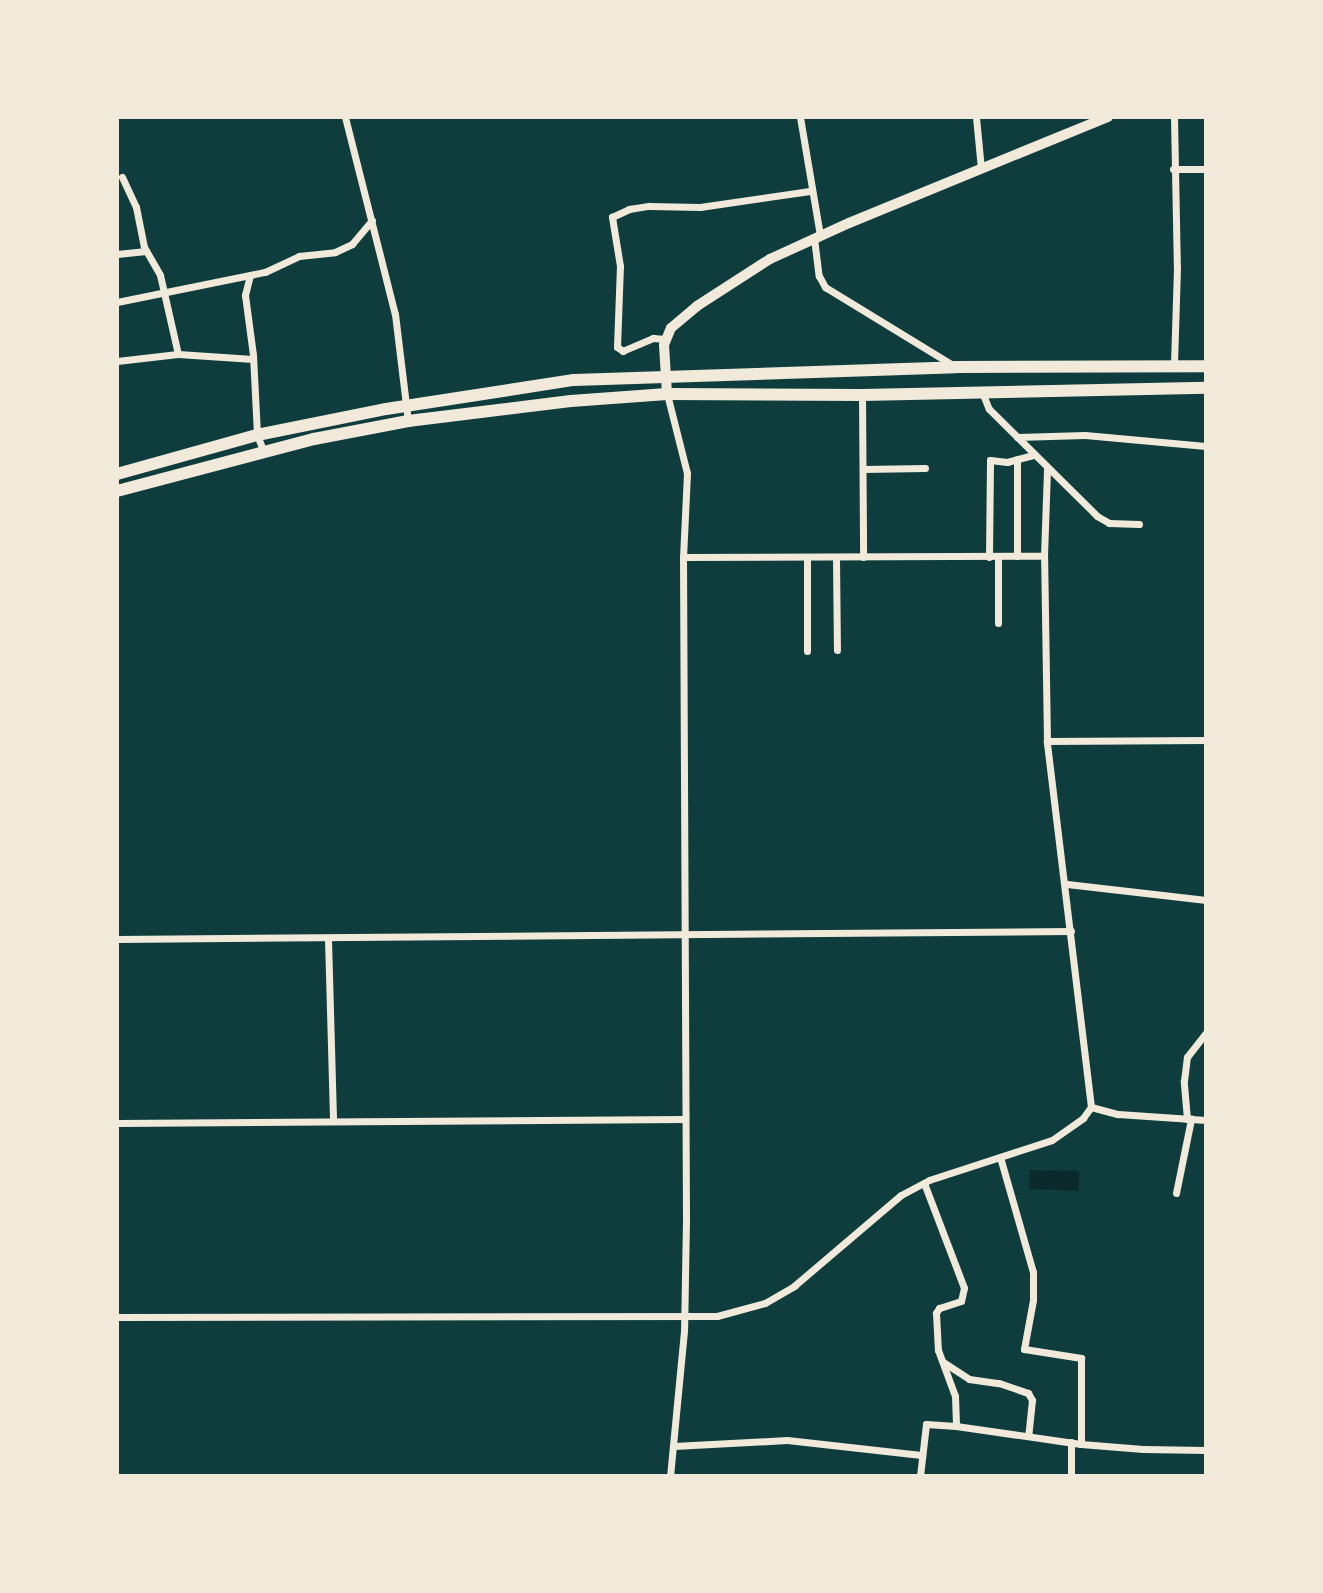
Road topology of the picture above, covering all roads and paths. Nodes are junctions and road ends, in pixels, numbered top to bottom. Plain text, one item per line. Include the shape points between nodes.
1 (345, 117) edge
2 (800, 117) edge
3 (976, 117) edge
4 (1108, 117) edge
5 (1174, 117) edge
6 (981, 169) junction
7 (1173, 169) junction
8 (1206, 169) edge
9 (122, 177) dead end
10 (810, 191) junction
11 (372, 220) junction
12 (817, 237) junction
13 (146, 251) junction
14 (117, 254) edge
15 (250, 275) junction
16 (165, 293) junction
17 (117, 302) edge
18 (665, 339) junction
19 (178, 354) junction
20 (253, 359) junction
21 (117, 361) edge
22 (1174, 366) junction
23 (1206, 366) edge
24 (956, 367) junction
25 (665, 374) junction
26 (1206, 388) edge
27 (982, 391) junction
28 (667, 394) junction
29 (862, 394) junction
30 (405, 406) junction
31 (408, 421) junction
32 (257, 435) junction
33 (1017, 437) junction
34 (1206, 446) edge
35 (262, 450) junction
36 (1034, 455) junction
37 (1017, 458) junction
38 (925, 468) dead end
39 (1047, 468) junction
40 (863, 469) junction
41 (117, 474) edge
42 (117, 491) edge
43 (1139, 524) dead end
44 (989, 556) junction
45 (998, 556) junction
46 (1017, 556) junction
47 (1044, 556) junction
48 (683, 557) junction
49 (863, 557) junction
50 (807, 558) junction
51 (836, 558) junction
52 (998, 623) dead end
53 (837, 650) dead end
54 (807, 651) dead end
55 (1206, 740) edge
56 (1047, 741) junction
57 (1067, 884) junction
58 (1206, 900) edge
59 (1071, 931) junction
60 (687, 934) junction
61 (117, 939) edge
62 (328, 939) junction
63 (1206, 1033) edge
64 (1091, 1107) junction
65 (685, 1119) junction
66 (1189, 1119) junction
67 (333, 1121) junction
68 (1206, 1121) edge
69 (117, 1123) edge
70 (1000, 1157) junction
71 (923, 1183) junction
72 (1177, 1194) dead end
73 (685, 1315) junction
74 (117, 1317) edge
75 (943, 1362) junction
76 (956, 1426) junction
77 (1028, 1436) junction
78 (1071, 1442) junction
79 (1081, 1444) junction
80 (674, 1446) junction
81 (1206, 1450) edge
82 (921, 1455) junction
83 (670, 1476) edge
84 (920, 1476) edge
85 (1071, 1476) edge

1 - 11 street
2 - 10 street
3 - 6 street
4 - 6 street
5 - 7 street
6 - 12 street
7 - 8 street
7 - 22 street
9 - 13 street via 136,207
10 - 12 street
10 - 18 street via 700,208 649,206 612,217 620,266 617,347 623,351 647,339
11 - 15 street via 343,250 290,259 275,269
11 - 30 street via 395,314
12 - 18 street via 697,306
12 - 24 street via 819,276 825,287
13 - 14 street
13 - 16 street
15 - 16 street
15 - 20 street via 245,295
16 - 17 street
16 - 19 street
18 - 25 street
19 - 20 street
19 - 21 street
20 - 32 street
22 - 23 highway
22 - 24 highway
24 - 25 highway via 769,375
25 - 28 street
25 - 30 highway via 574,380
26 - 27 highway
27 - 29 highway
27 - 33 street via 989,409
28 - 29 highway
28 - 31 highway
28 - 48 street via 687,473
29 - 40 street
30 - 31 street
30 - 32 highway
31 - 35 highway
32 - 35 street
32 - 41 highway
33 - 34 street via 1085,435
33 - 36 street
35 - 42 highway
36 - 37 street
36 - 39 street
37 - 44 street via 990,460
37 - 46 street
38 - 40 street
39 - 43 street via 1097,516 1109,523
39 - 47 street
40 - 49 street
44 - 45 street
44 - 49 street
45 - 46 street
45 - 52 street
46 - 47 street
47 - 56 street
48 - 50 street
48 - 60 street
49 - 51 street
50 - 51 street
50 - 54 street
51 - 53 street
55 - 56 street
56 - 57 street
57 - 58 street
57 - 59 street
59 - 60 street
59 - 64 street
60 - 62 street
60 - 65 street
61 - 62 street
62 - 67 street
63 - 66 street via 1187,1057 1184,1081
64 - 66 street via 1118,1114
64 - 70 street via 1062,1135
65 - 67 street
65 - 73 street
66 - 68 street
66 - 72 street
67 - 69 street
70 - 71 street
70 - 79 street via 1033,1272 1024,1349 1081,1358
71 - 73 street via 885,1207 794,1286 765,1303 717,1316
71 - 75 street via 964,1288 961,1301 936,1313
73 - 74 street
73 - 80 street
75 - 76 street via 956,1396
75 - 77 street via 968,1379 1028,1393 1032,1400
76 - 77 street
76 - 82 street via 926,1424
77 - 78 street
78 - 79 street
78 - 85 street
79 - 81 street
80 - 82 street via 787,1440
80 - 83 street
82 - 84 street

